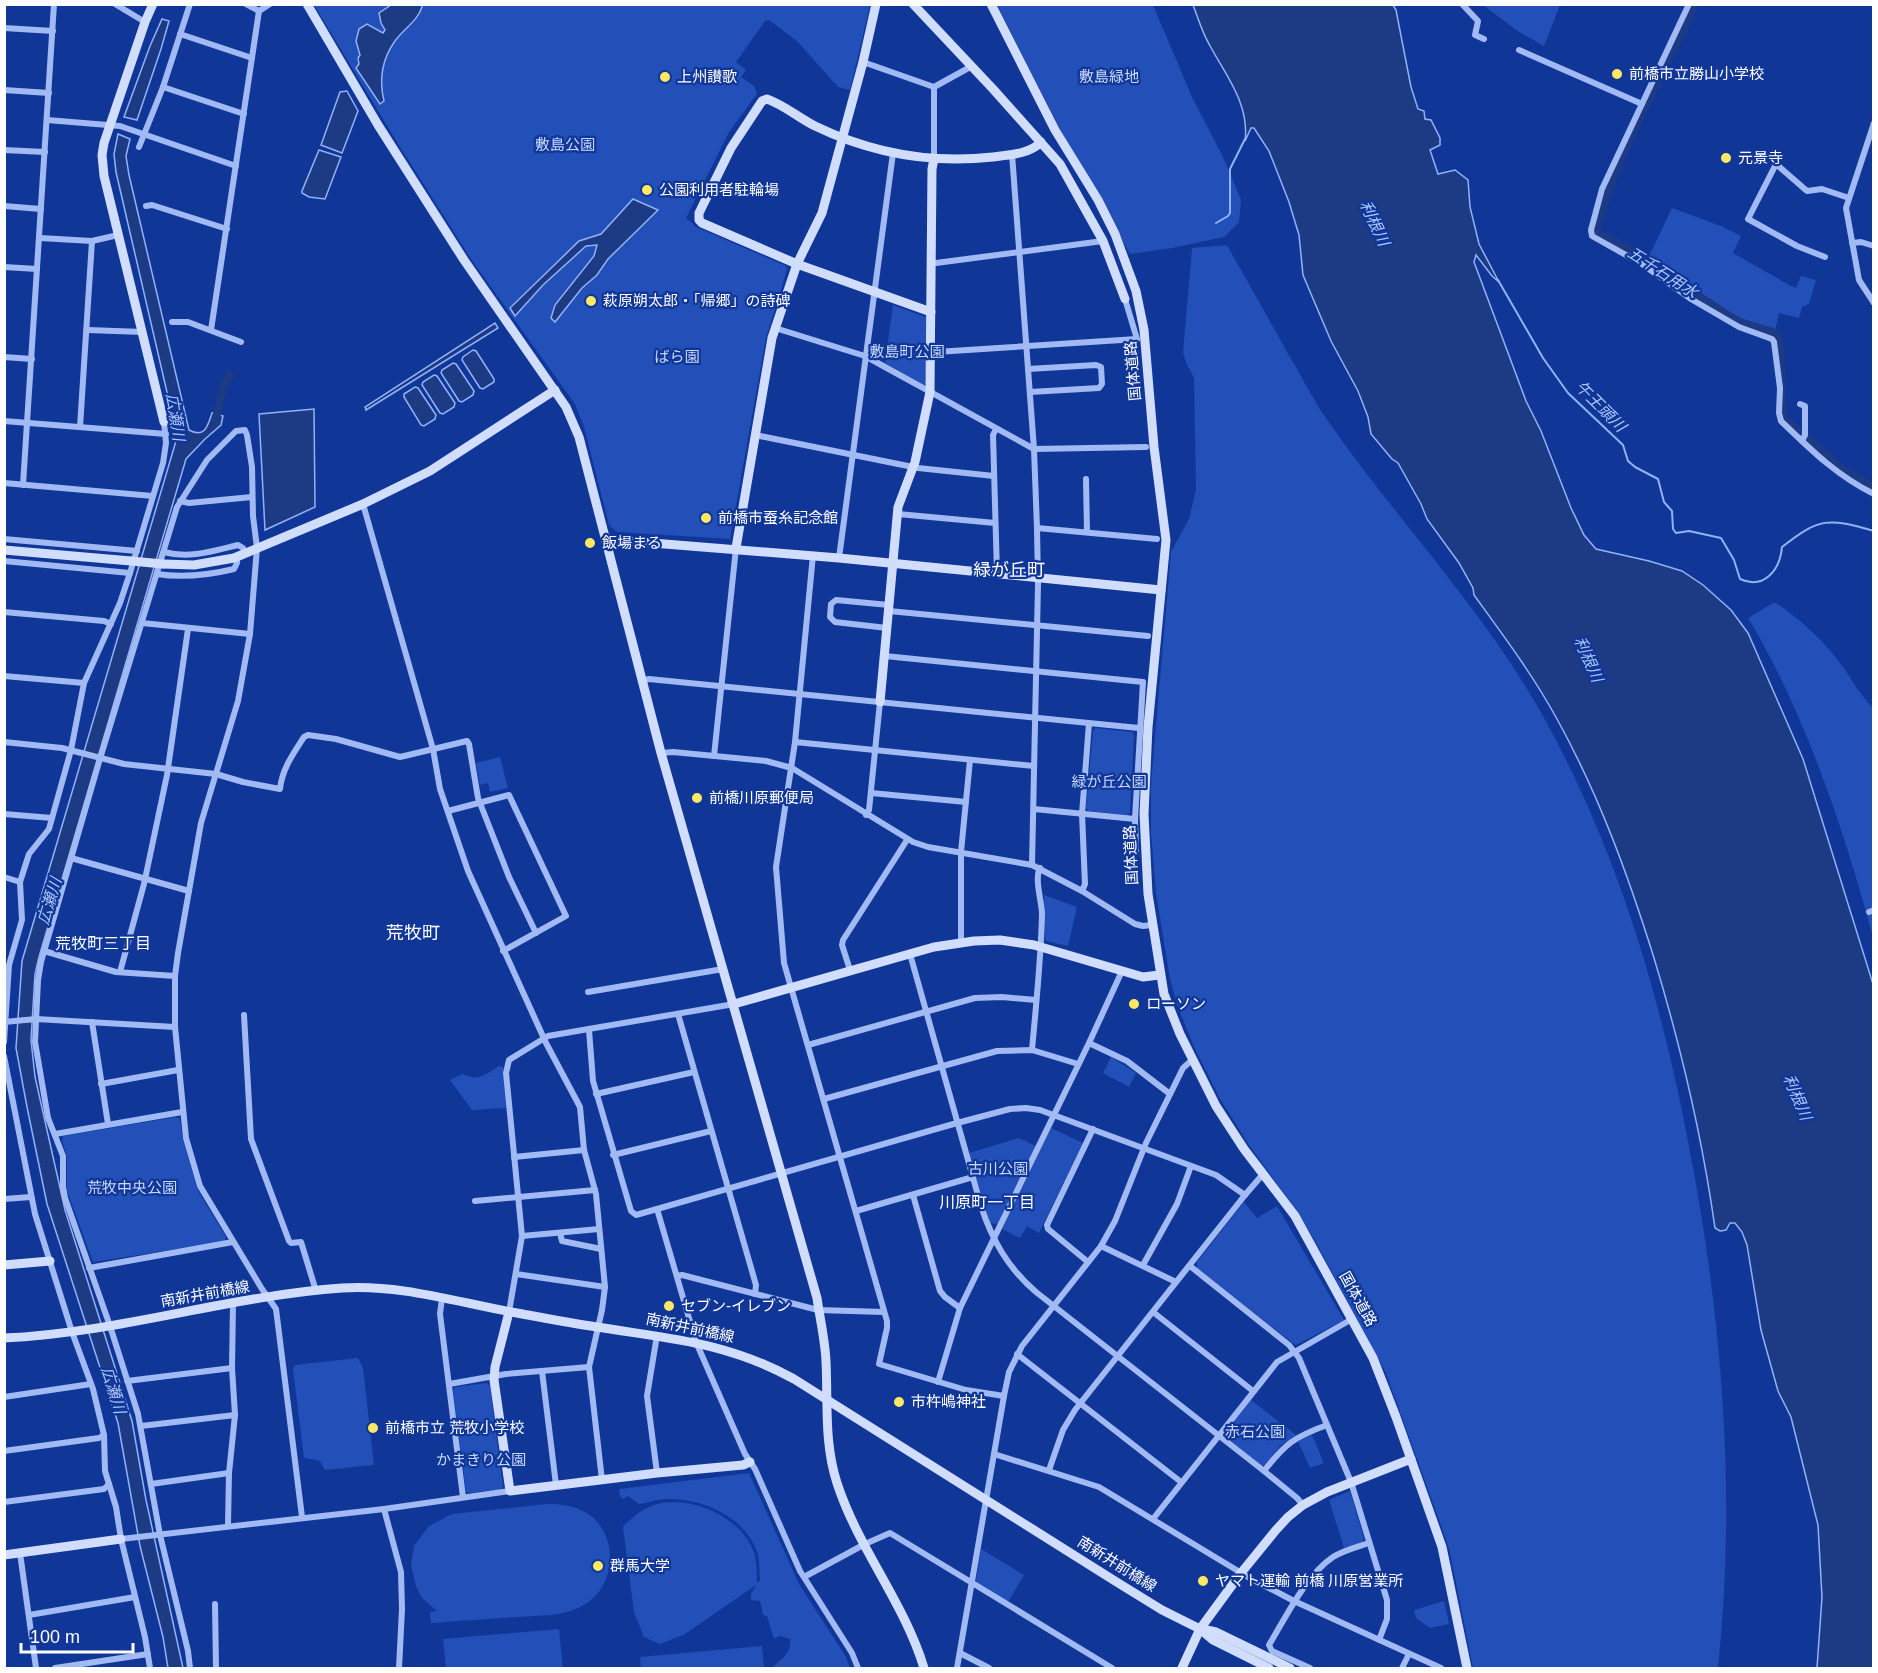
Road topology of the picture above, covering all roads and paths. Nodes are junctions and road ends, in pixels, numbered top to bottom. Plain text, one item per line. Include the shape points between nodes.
1 (54, 4) edge
2 (115, 4) edge
3 (153, 4) edge
4 (189, 4) edge
5 (246, 4) edge
6 (270, 4) edge
7 (307, 4) edge
8 (876, 4) edge
9 (913, 4) edge
10 (991, 4) edge
11 (1461, 4) edge
12 (1689, 4) edge
13 (259, 11) junction
14 (145, 22) junction
15 (4, 28) edge
16 (52, 31) junction
17 (180, 34) junction
18 (1484, 39) dead end
19 (1519, 50) dead end
20 (252, 58) junction
21 (863, 62) junction
22 (972, 66) junction
23 (163, 87) junction
24 (934, 87) junction
25 (4, 90) edge
26 (49, 93) junction
27 (1642, 104) junction
28 (244, 114) junction
29 (47, 120) junction
30 (1874, 123) edge
31 (110, 124) junction
32 (145, 135) junction
33 (843, 138) junction
34 (1041, 142) junction
35 (140, 147) dead end
36 (4, 150) edge
37 (45, 152) junction
38 (892, 153) junction
39 (1012, 154) junction
40 (934, 159) junction
41 (236, 166) junction
42 (1849, 198) junction
43 (4, 206) edge
44 (146, 206) dead end
45 (41, 209) junction
46 (227, 229) junction
47 (118, 235) junction
48 (40, 238) junction
49 (1103, 241) junction
50 (92, 242) junction
51 (1852, 243) junction
52 (1874, 246) edge
53 (1020, 253) junction
54 (1825, 257) dead end
55 (936, 263) junction
56 (797, 264) junction
57 (4, 267) edge
58 (38, 269) junction
59 (874, 293) junction
60 (1125, 299) joint
61 (1874, 303) edge
62 (931, 312) junction
63 (172, 322) dead end
64 (775, 328) junction
65 (87, 330) junction
66 (211, 330) junction
67 (142, 332) junction
68 (241, 342) dead end
69 (1027, 347) junction
70 (936, 352) junction
71 (865, 356) junction
72 (4, 357) edge
73 (32, 359) junction
74 (1028, 369) junction
75 (555, 390) junction
76 (1030, 392) junction
77 (932, 393) junction
78 (1800, 404) dead end
79 (4, 421) edge
80 (164, 422) joint
81 (28, 423) junction
82 (80, 427) junction
83 (996, 429) junction
84 (166, 434) junction
85 (755, 435) junction
86 (1802, 441) junction
87 (1146, 447) dead end
88 (1034, 449) junction
89 (852, 455) junction
90 (916, 467) junction
91 (994, 476) junction
92 (1086, 480) dead end
93 (4, 483) edge
94 (23, 485) junction
95 (1874, 494) edge
96 (153, 496) junction
97 (252, 497) junction
98 (180, 501) junction
99 (363, 504) junction
100 (898, 514) junction
101 (995, 523) junction
102 (1037, 528) junction
103 (1087, 532) junction
104 (7, 539) edge
105 (1157, 539) dead end
106 (606, 542) junction
107 (257, 548) junction
108 (736, 548) junction
109 (4, 550) edge
110 (137, 551) junction
111 (164, 552) junction
112 (241, 555) junction
113 (813, 555) junction
114 (839, 558) junction
115 (8, 562) edge
116 (893, 563) junction
117 (130, 573) junction
118 (997, 573) junction
119 (157, 574) junction
120 (1038, 577) junction
121 (1161, 590) junction
122 (889, 608) junction
123 (4, 612) edge
124 (142, 623) junction
125 (111, 624) junction
126 (1037, 626) junction
127 (188, 628) junction
128 (887, 628) junction
129 (250, 634) junction
130 (1148, 636) dead end
131 (885, 656) junction
132 (1036, 671) junction
133 (4, 676) edge
134 (641, 681) junction
135 (84, 683) junction
136 (720, 686) junction
137 (799, 694) junction
138 (880, 702) junction
139 (1035, 717) junction
140 (1089, 723) junction
141 (1139, 728) junction
142 (4, 742) edge
143 (795, 742) junction
144 (433, 749) junction
145 (71, 750) junction
146 (875, 750) junction
147 (661, 753) junction
148 (714, 756) junction
149 (99, 758) junction
150 (970, 760) junction
151 (1034, 766) junction
152 (792, 768) junction
153 (168, 769) junction
154 (216, 774) junction
155 (871, 793) junction
156 (480, 802) junction
157 (966, 802) junction
158 (1034, 809) junction
159 (448, 811) junction
160 (4, 814) edge
161 (1082, 814) junction
162 (866, 815) junction
163 (52, 818) junction
164 (1135, 819) junction
165 (907, 840) junction
166 (962, 852) junction
167 (1136, 853) dead end
168 (71, 858) junction
169 (1032, 865) junction
170 (1040, 868) junction
171 (4, 877) edge
172 (145, 879) junction
173 (20, 882) junction
174 (189, 891) junction
175 (1082, 891) junction
176 (1152, 926) junction
177 (536, 933) junction
178 (961, 942) junction
179 (1041, 946) junction
180 (44, 951) junction
181 (503, 951) junction
182 (4, 954) edge
183 (909, 954) junction
184 (12, 955) junction
185 (723, 969) junction
186 (850, 970) junction
187 (1122, 971) junction
188 (120, 972) junction
189 (1160, 975) junction
190 (175, 976) junction
191 (792, 988) junction
192 (588, 992) dead end
193 (1036, 1000) junction
194 (734, 1004) junction
195 (926, 1011) junction
196 (678, 1014) junction
197 (244, 1015) dead end
198 (36, 1019) junction
199 (5, 1022) edge
200 (92, 1022) junction
201 (175, 1027) junction
202 (589, 1030) junction
203 (543, 1037) junction
204 (4, 1042) edge
205 (1089, 1043) junction
206 (808, 1045) junction
207 (1032, 1050) junction
208 (4, 1056) edge
209 (1192, 1060) junction
210 (1078, 1064) junction
211 (941, 1066) junction
212 (178, 1070) junction
213 (694, 1072) junction
214 (101, 1084) junction
215 (596, 1094) junction
216 (1170, 1094) junction
217 (12, 1095) junction
218 (4, 1096) edge
219 (824, 1099) junction
220 (182, 1113) junction
221 (1054, 1114) junction
222 (957, 1123) junction
223 (108, 1124) junction
224 (1093, 1129) junction
225 (711, 1131) junction
226 (55, 1134) junction
227 (1144, 1149) junction
228 (584, 1150) junction
229 (613, 1155) junction
230 (514, 1157) junction
231 (840, 1157) junction
232 (1191, 1166) junction
233 (781, 1174) junction
234 (1263, 1174) junction
235 (973, 1177) junction
236 (595, 1190) junction
237 (728, 1190) junction
238 (913, 1195) junction
239 (1245, 1195) junction
240 (32, 1197) junction
241 (518, 1198) junction
242 (4, 1199) edge
243 (476, 1201) dead end
244 (657, 1209) junction
245 (856, 1211) junction
246 (599, 1229) junction
247 (560, 1233) junction
248 (522, 1236) junction
249 (994, 1239) junction
250 (232, 1242) junction
251 (1101, 1246) junction
252 (601, 1249) junction
253 (50, 1261) junction
254 (1088, 1262) junction
255 (4, 1265) edge
256 (1143, 1265) junction
257 (1190, 1266) junction
258 (89, 1268) junction
259 (516, 1274) junction
260 (677, 1276) junction
261 (1176, 1282) junction
262 (605, 1287) junction
263 (316, 1291) junction
264 (755, 1294) junction
265 (270, 1298) junction
266 (442, 1298) junction
267 (233, 1304) junction
268 (1053, 1305) junction
269 (960, 1308) junction
270 (818, 1310) junction
271 (509, 1312) junction
272 (884, 1312) junction
273 (1153, 1312) junction
274 (1352, 1319) junction
275 (107, 1326) junction
276 (598, 1327) junction
277 (72, 1332) junction
278 (657, 1335) junction
279 (4, 1338) edge
280 (696, 1342) junction
281 (1295, 1351) junction
282 (1017, 1354) junction
283 (1118, 1357) junction
284 (589, 1367) junction
285 (232, 1368) junction
286 (542, 1371) junction
287 (494, 1376) junction
288 (127, 1381) junction
289 (938, 1382) junction
290 (91, 1384) junction
291 (449, 1384) junction
292 (1253, 1391) junction
293 (4, 1396) edge
294 (1004, 1396) junction
295 (826, 1398) junction
296 (1081, 1403) junction
297 (235, 1415) junction
298 (1327, 1425) junction
299 (141, 1426) junction
300 (104, 1434) junction
301 (1218, 1436) junction
302 (4, 1451) edge
303 (994, 1454) junction
304 (1411, 1459) junction
305 (750, 1462) junction
306 (1049, 1470) junction
307 (1264, 1471) junction
308 (229, 1473) junction
309 (657, 1473) junction
310 (602, 1480) junction
311 (1181, 1482) junction
312 (1351, 1482) junction
313 (109, 1484) junction
314 (151, 1484) junction
315 (556, 1485) junction
316 (510, 1491) junction
317 (463, 1497) junction
318 (986, 1500) junction
319 (4, 1502) edge
320 (1303, 1505) junction
321 (384, 1509) junction
322 (302, 1517) junction
323 (1153, 1519) junction
324 (228, 1525) junction
325 (159, 1535) junction
326 (121, 1539) junction
327 (1369, 1543) junction
328 (865, 1544) junction
329 (20, 1553) junction
330 (4, 1555) edge
331 (1241, 1573) junction
332 (804, 1576) junction
333 (972, 1584) junction
334 (135, 1597) junction
335 (1294, 1601) junction
336 (215, 1604) dead end
337 (29, 1615) junction
338 (1200, 1629) junction
339 (1379, 1640) junction
340 (960, 1653) junction
341 (148, 1654) junction
342 (1409, 1654) junction
343 (36, 1668) edge
344 (55, 1668) edge
345 (150, 1668) edge
346 (190, 1668) edge
347 (216, 1668) edge
348 (399, 1668) edge
349 (858, 1668) edge
350 (924, 1668) edge
351 (957, 1668) edge
352 (989, 1668) edge
353 (1112, 1668) edge
354 (1182, 1668) edge
355 (1269, 1668) edge
356 (1290, 1668) edge
357 (1310, 1668) edge
358 (1402, 1668) edge
359 (1441, 1668) edge
360 (1467, 1668) edge

1 - 16 street
2 - 14 street
3 - 14 street
4 - 17 street
5 - 13 street
6 - 13 street
7 - 75 street via 378,126 464,260
8 - 21 street
9 - 22 street
10 - 121 street, 国体道路 via 1055,130 1098,200 1136,291 1144,330 1166,540
11 - 18 street via 1478,21 1475,35
12 - 27 street
13 - 20 street
14 - 31 street
15 - 16 street
16 - 26 street
17 - 20 street
17 - 23 street
19 - 27 street
20 - 28 street
21 - 24 street
21 - 33 street
22 - 24 street
22 - 34 street
23 - 28 street
23 - 32 street
24 - 40 street
25 - 26 street
26 - 29 street
27 - 86 street via 1602,189 1592,236 1739,327 1772,339 1780,418
28 - 41 street
29 - 31 street
29 - 37 street
30 - 42 street
31 - 32 street
31 - 47 street via 102,165
32 - 35 street
32 - 41 street
33 - 38 street
33 - 56 street via 822,213
33 - 56 street via 764,99 731,148 699,213 702,223
34 - 39 street
34 - 49 street via 1060,164
36 - 37 street
37 - 45 street
38 - 40 street
38 - 59 street
39 - 40 street
39 - 53 street
40 - 55 street
40 - 62 street
41 - 46 street
42 - 51 street via 1847,214
42 - 54 street via 1822,189 1807,191 1776,164 1748,219
43 - 45 street
44 - 46 street
45 - 48 street
46 - 66 street
47 - 50 street
47 - 67 street
48 - 50 street
48 - 58 street
49 - 53 street
49 - 60 street
50 - 65 street
51 - 52 street
51 - 61 street via 1859,280
53 - 55 street
53 - 69 street
55 - 70 street
56 - 59 street
56 - 64 street
57 - 58 street
58 - 73 street
59 - 62 street
59 - 71 street
60 - 69 street via 1137,339
62 - 77 street
63 - 66 street via 188,322
64 - 71 street
64 - 85 street
65 - 67 street
65 - 82 street
66 - 68 street
67 - 80 street
69 - 70 street
69 - 74 street
70 - 77 street
71 - 77 street
71 - 89 street
72 - 73 street
73 - 81 street
74 - 76 street
74 - 76 street via 1101,367 1100,388
75 - 99 street via 430,471
75 - 106 street via 579,437
76 - 88 street
77 - 83 street
77 - 90 street
78 - 86 street via 1805,406
79 - 81 street
80 - 84 street
81 - 82 street
81 - 94 street
82 - 84 street
83 - 88 street
83 - 91 street
84 - 96 street via 163,463
85 - 89 street
85 - 108 street
86 - 95 street via 1823,462
87 - 88 street
88 - 102 street
89 - 90 street
89 - 114 street
90 - 91 street
90 - 100 street
91 - 101 street
92 - 103 street
93 - 94 street
94 - 96 street
96 - 110 street
97 - 98 street
97 - 98 street via 247,432 240,429 207,460
97 - 107 street
98 - 111 street
99 - 107 street
99 - 144 street
100 - 101 street
100 - 116 street
101 - 118 street
102 - 103 street
102 - 120 street
103 - 105 street
104 - 110 street
106 - 108 street
106 - 134 street
107 - 112 street
107 - 129 street
108 - 113 street
108 - 136 street
109 - 112 street, bridge via 194,565
110 - 117 street
111 - 112 street via 192,554 240,546
111 - 119 street
112 - 119 street via 231,569 196,575
113 - 114 street
113 - 137 street
114 - 116 street
115 - 117 street
116 - 118 street
116 - 122 street
117 - 125 street
118 - 120 street
119 - 124 street
120 - 121 street
120 - 126 street
121 - 176 street, 国体道路 via 1144,792
122 - 126 street
122 - 128 street
122 - 128 street via 836,600 831,603 830,617 835,622
123 - 125 street
124 - 127 street
124 - 149 street
125 - 135 street
126 - 130 street
126 - 132 street
127 - 129 street
127 - 153 street
128 - 131 street
129 - 154 street via 238,701
131 - 132 street
131 - 138 street
132 - 139 street
132 - 141 street via 1143,682
133 - 135 street
134 - 136 street
134 - 147 street
135 - 145 street
136 - 137 street
136 - 148 street
137 - 138 street
137 - 143 street
138 - 139 street
138 - 146 street
139 - 140 street
139 - 151 street
140 - 141 street
140 - 161 street
141 - 164 street
142 - 145 street
143 - 146 street
143 - 152 street
144 - 154 street via 400,757 308,735 288,764 280,789
144 - 156 street via 468,742
144 - 159 street
145 - 149 street
145 - 163 street
146 - 150 street
146 - 155 street
147 - 148 street
147 - 185 street
148 - 152 street
149 - 153 street
149 - 168 street
150 - 151 street
150 - 157 street
151 - 158 street
152 - 162 street
152 - 191 street via 776,872 784,963
153 - 154 street
153 - 172 street
154 - 174 street via 201,823
155 - 157 street
155 - 162 street
156 - 159 street
156 - 177 street
156 - 177 street via 509,795 566,916
157 - 166 street
158 - 161 street
158 - 169 street
159 - 181 street via 468,871
160 - 163 street
161 - 164 street
161 - 175 street
162 - 165 street
163 - 173 street via 47,832 29,854
164 - 167 street
165 - 166 street
165 - 186 street via 843,940
166 - 169 street
166 - 178 street
168 - 172 street
168 - 180 street
169 - 170 street
170 - 175 street
170 - 179 street via 1037,877 1042,901
171 - 173 street
172 - 174 street
172 - 188 street
173 - 184 street via 22,920
174 - 190 street
175 - 176 street via 1135,924
176 - 189 street, 国体道路
177 - 181 street
178 - 179 street via 1010,941
178 - 183 street
179 - 187 street
179 - 193 street
180 - 188 street
180 - 198 street
181 - 203 street
182 - 184 street
183 - 186 street
183 - 195 street
184 - 199 street
185 - 192 street
185 - 194 street
186 - 191 street
187 - 189 street via 1143,977
187 - 205 street
188 - 190 street
189 - 209 street, 国体道路 via 1170,1011
190 - 201 street
191 - 194 street
191 - 206 street
193 - 195 street via 985,997
193 - 207 street
194 - 196 street
194 - 233 street
195 - 206 street
195 - 211 street
196 - 202 street
196 - 213 street
197 - 263 street via 251,1139 289,1241 301,1242
198 - 199 street
198 - 200 street
198 - 226 street via 42,1091
199 - 204 street
200 - 201 street
200 - 214 street
201 - 212 street
202 - 203 street
202 - 215 street
203 - 228 street via 580,1107
203 - 230 street via 512,1057 506,1067
205 - 210 street
205 - 216 street via 1126,1061
206 - 219 street
207 - 210 street
207 - 211 street via 997,1051
208 - 217 street
209 - 216 street via 1183,1068
209 - 234 street, 国体道路 via 1224,1120
210 - 221 street
211 - 219 street
211 - 222 street
212 - 214 street
212 - 220 street
213 - 215 street
213 - 225 street
214 - 223 street
215 - 229 street
216 - 227 street
217 - 218 street
217 - 240 street
219 - 231 street
220 - 223 street
220 - 250 street via 200,1186
221 - 222 street via 1010,1108
221 - 224 street
221 - 249 street
222 - 231 street
222 - 235 street
223 - 226 street
224 - 227 street
224 - 254 street via 1047,1225
225 - 229 street
225 - 237 street
226 - 258 street via 63,1156 65,1198
227 - 232 street
227 - 251 street via 1120,1211
228 - 230 street
228 - 236 street
229 - 244 street via 631,1211 636,1215
230 - 241 street
231 - 233 street
231 - 245 street
232 - 239 street via 1221,1178
232 - 256 street via 1176,1204
233 - 237 street
233 - 270 street
234 - 239 street
234 - 274 street, 国体道路 via 1295,1216
235 - 238 street
235 - 249 street
236 - 241 street
236 - 246 street
237 - 244 street
237 - 264 street via 756,1285
238 - 245 street
238 - 269 street via 940,1291
239 - 257 street
240 - 242 street
240 - 253 street
241 - 243 street
241 - 248 street
244 - 260 street
245 - 272 street
246 - 247 street
246 - 252 street
247 - 248 street
247 - 252 street via 562,1241
248 - 259 street
249 - 268 street via 1018,1275
249 - 269 street
250 - 258 street
250 - 265 street
251 - 254 street
251 - 256 street
252 - 262 street
253 - 255 street
253 - 277 street
254 - 268 street
256 - 261 street
257 - 261 street
257 - 281 street
258 - 275 street
259 - 262 street
259 - 271 street
260 - 264 street
260 - 280 street
261 - 273 street
262 - 276 street
263 - 265 street, 南新井前橋線
263 - 266 street, 南新井前橋線 via 382,1288
264 - 270 street
265 - 267 street, 南新井前橋線
265 - 322 street via 277,1312
266 - 271 street, 南新井前橋線
266 - 291 street via 440,1314
267 - 275 street, 南新井前橋線
267 - 285 street
268 - 282 street
268 - 283 street
269 - 289 street
270 - 272 street
270 - 295 street via 825,1349
271 - 276 street, 南新井前橋線
271 - 287 street
272 - 289 street via 887,1328 879,1364
273 - 283 street
273 - 292 street
274 - 281 street
274 - 304 street, 国体道路 via 1373,1358
275 - 277 street, 南新井前橋線
275 - 288 street
276 - 278 street, 南新井前橋線
276 - 284 street
277 - 279 street
277 - 290 street
278 - 280 street, 南新井前橋線
278 - 309 street via 647,1396
280 - 295 street, 南新井前橋線 via 769,1366
280 - 305 street
281 - 292 street via 1277,1362
281 - 298 street
282 - 294 street
282 - 296 street
283 - 296 street
283 - 301 street
284 - 286 street
284 - 310 street
285 - 288 street
285 - 297 street
286 - 287 street
286 - 315 street
287 - 291 street
287 - 316 street
288 - 299 street
289 - 294 street
290 - 293 street
290 - 300 street
291 - 317 street
292 - 301 street
294 - 303 street
295 - 318 street, 南新井前橋線
295 - 328 street via 833,1471
296 - 306 street via 1063,1430
296 - 311 street
297 - 299 street
297 - 308 street
298 - 307 street via 1292,1440
298 - 312 street
299 - 314 street
300 - 302 street via 99,1438
300 - 313 street
301 - 307 street
301 - 311 street
303 - 306 street
303 - 318 street
304 - 312 street
304 - 360 street, 国体道路 via 1442,1547
305 - 309 street
305 - 332 street
306 - 323 street via 1099,1487
307 - 320 street
308 - 314 street
308 - 324 street
309 - 310 street
310 - 315 street
311 - 323 street
312 - 320 street
312 - 327 street
313 - 319 street via 104,1489
313 - 326 street
314 - 325 street
315 - 316 street
316 - 317 street
317 - 321 street
318 - 333 street
318 - 338 street, 南新井前橋線 via 1162,1610
320 - 331 street via 1276,1530
321 - 322 street
321 - 348 street via 401,1572
322 - 324 street
323 - 331 street
324 - 325 street
325 - 326 street
325 - 346 street
326 - 329 street
326 - 334 street
327 - 335 street via 1327,1562
327 - 339 street via 1388,1606
328 - 332 street
328 - 333 street via 890,1533
328 - 350 street via 905,1617
329 - 330 street
329 - 337 street
331 - 335 street
331 - 338 street
332 - 349 street
333 - 340 street
333 - 353 street
334 - 337 street
334 - 341 street
335 - 339 street
335 - 357 street via 1269,1647
336 - 347 street
337 - 343 street
338 - 354 street
338 - 355 street, 南新井前橋線 via 1213,1640
338 - 356 street, 南新井前橋線 via 1216,1632
339 - 342 street
340 - 351 street
340 - 352 street
341 - 344 street
341 - 345 street
342 - 358 street
342 - 359 street

